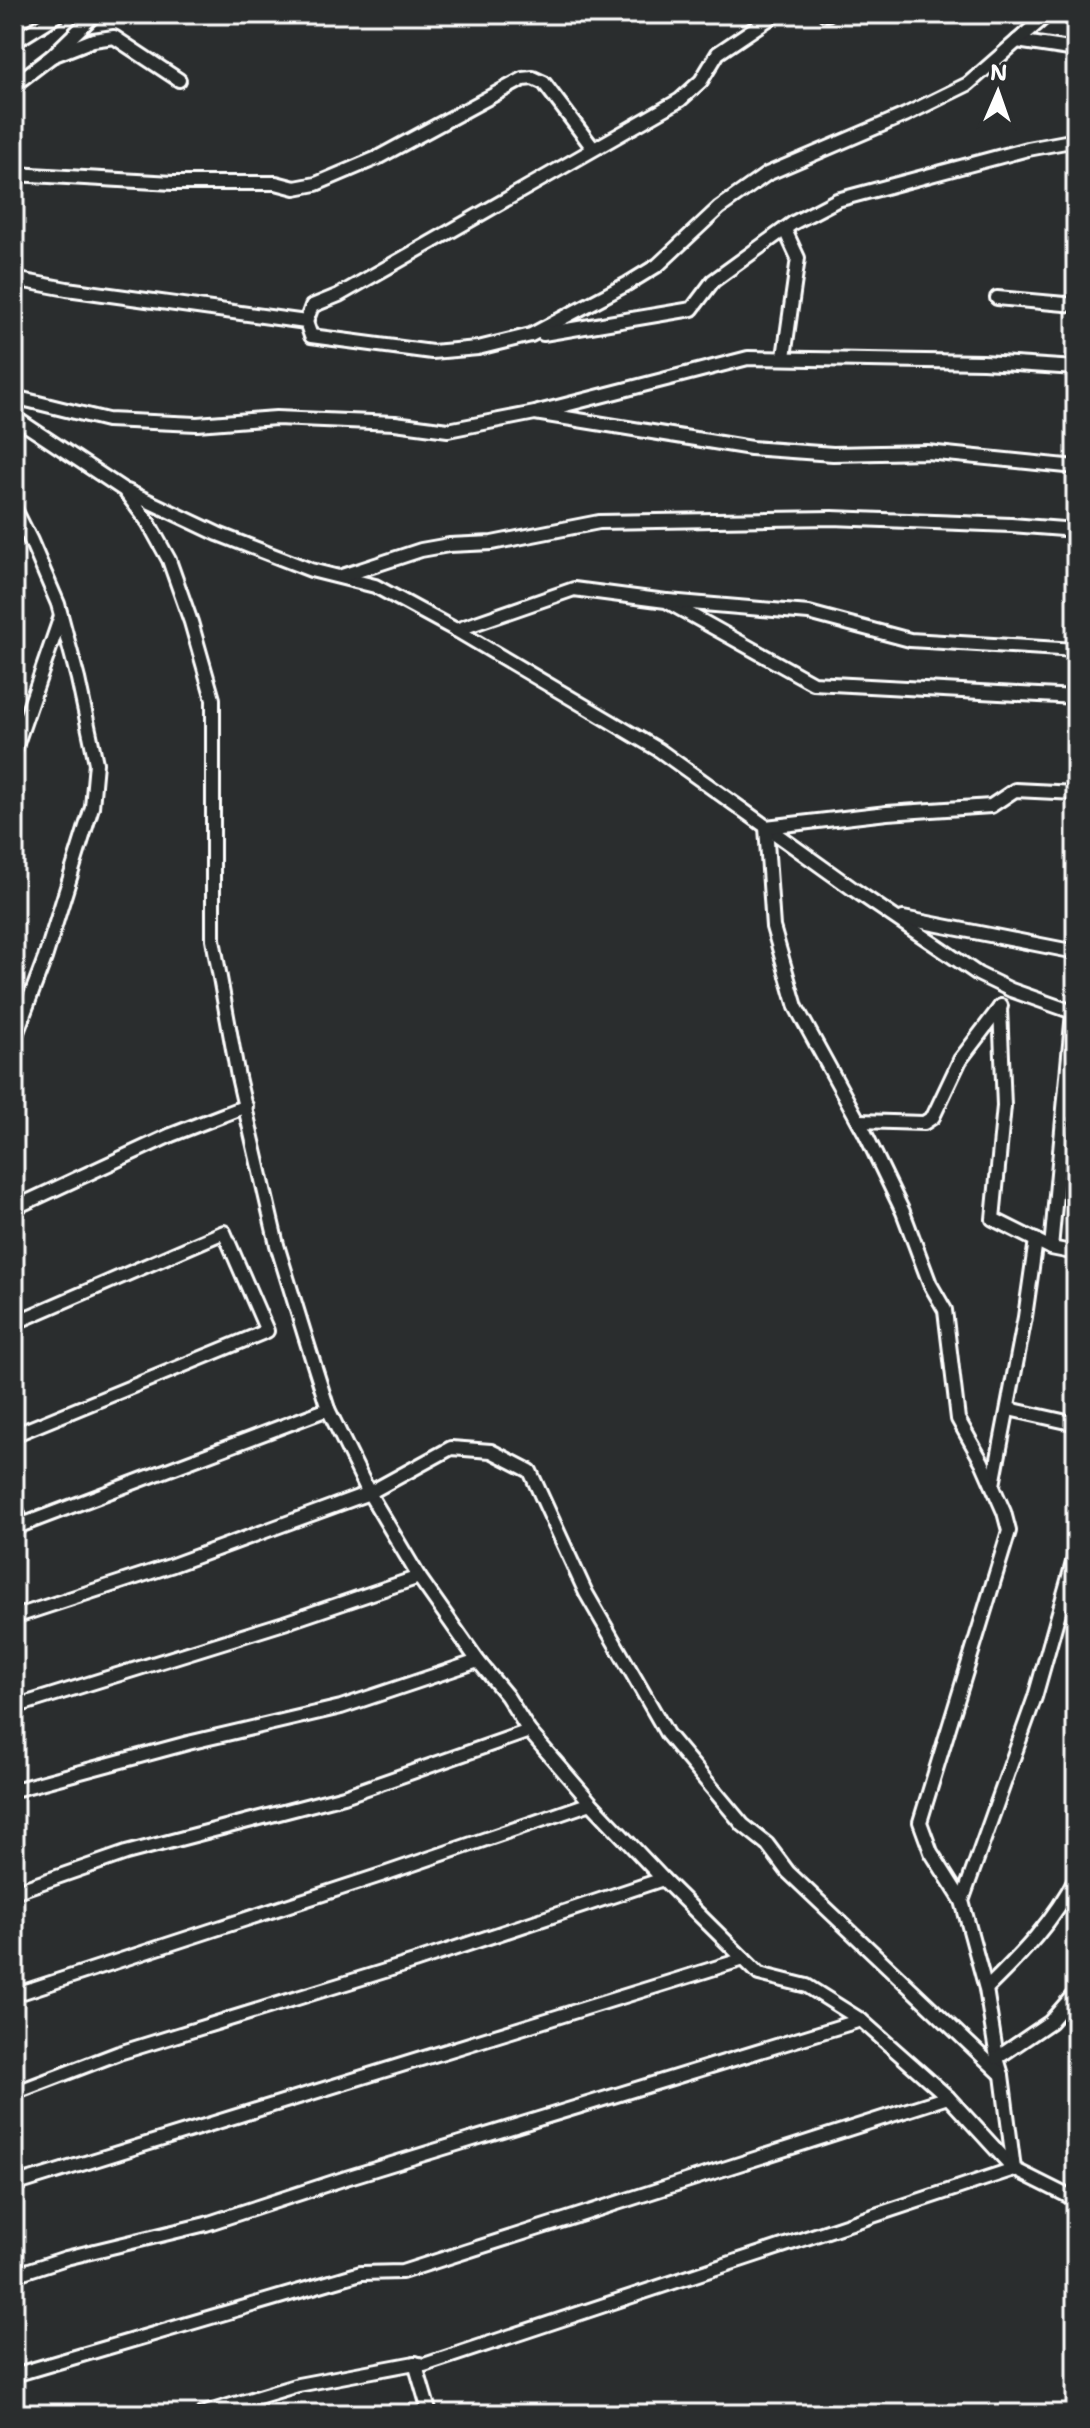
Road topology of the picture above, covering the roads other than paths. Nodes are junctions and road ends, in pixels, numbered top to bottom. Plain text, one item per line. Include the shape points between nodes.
1 (59, 14) edge
2 (95, 14) edge
3 (776, 14) edge
4 (1048, 14) edge
5 (1017, 41) junction
6 (14, 42) edge
7 (1073, 46) edge
8 (52, 56) junction
9 (179, 80) dead end
10 (14, 85) edge
11 (1076, 140) edge
12 (593, 148) junction
13 (14, 174) edge
14 (785, 230) junction
15 (14, 279) edge
16 (997, 298) dead end
17 (1076, 305) edge
18 (306, 322) junction
19 (531, 335) junction
20 (784, 357) junction
21 (1076, 368) edge
22 (14, 397) edge
23 (535, 413) junction
24 (14, 417) edge
25 (1076, 467) edge
26 (124, 490) junction
27 (14, 507) edge
28 (1076, 530) edge
29 (340, 577) junction
30 (666, 601) junction
31 (61, 616) junction
32 (456, 630) junction
33 (1076, 650) edge
34 (1076, 697) edge
35 (14, 752) edge
36 (1076, 793) edge
37 (766, 827) junction
38 (894, 916) junction
39 (1076, 952) edge
40 (1011, 990) junction
41 (1000, 1007) junction
42 (14, 1040) edge
43 (246, 1106) junction
44 (859, 1121) junction
45 (14, 1208) edge
46 (1036, 1240) junction
47 (1051, 1248) junction
48 (1076, 1253) edge
49 (14, 1323) edge
50 (328, 1409) junction
51 (1009, 1409) junction
52 (1076, 1424) edge
53 (14, 1435) edge
54 (993, 1486) junction
55 (369, 1493) junction
56 (14, 1503) edge
57 (18, 1526) edge
58 (1076, 1552) edge
59 (419, 1577) junction
60 (14, 1617) edge
61 (478, 1661) junction
62 (14, 1707) edge
63 (529, 1731) junction
64 (14, 1790) edge
65 (591, 1803) junction
66 (1076, 1877) edge
67 (663, 1879) junction
68 (14, 1892) edge
69 (962, 1901) junction
70 (744, 1959) junction
71 (986, 1989) junction
72 (1076, 1992) edge
73 (14, 1995) edge
74 (861, 2020) junction
75 (997, 2058) junction
76 (1002, 2075) junction
77 (14, 2093) edge
78 (948, 2097) junction
79 (1014, 2169) junction
80 (14, 2185) edge
81 (1076, 2200) edge
82 (14, 2275) edge
83 (415, 2363) junction
84 (14, 2375) edge
85 (202, 2414) edge
86 (430, 2414) edge

1 - 6 street
2 - 8 street
3 - 12 street via 718,53 701,81 680,100
4 - 5 street
5 - 7 street
5 - 19 street via 968,84 767,174 719,208 658,265
8 - 9 street via 114,37
8 - 10 street
11 - 14 street via 837,200
12 - 13 street via 544,83 533,78 377,158 295,188 276,183
12 - 18 street via 312,306
14 - 19 street via 713,281 692,309
14 - 20 street via 798,258
15 - 18 street
16 - 17 street
18 - 19 street via 311,336 432,352
20 - 21 street
20 - 23 street via 748,358
22 - 23 street via 107,420 197,424 276,418 448,430
23 - 25 street via 751,448 833,454 927,452
24 - 26 street
26 - 29 street via 218,534
26 - 43 street via 169,560 213,699 213,939
27 - 31 street
28 - 29 street via 832,518 599,522 492,543 421,550
29 - 32 street via 375,586
30 - 32 street via 574,589
30 - 33 street via 809,613 910,640
30 - 34 street via 813,683
31 - 35 street
31 - 42 street via 96,763 92,807
32 - 37 street via 659,750
36 - 37 street via 1015,790 991,806
37 - 38 street
37 - 44 street via 773,927 796,1007
38 - 39 street
38 - 40 street via 978,974
40 - 41 street
40 - 47 street via 1073,1012
41 - 44 street via 960,1060 933,1117 924,1123
41 - 46 street via 1004,1106 993,1219
43 - 45 street
43 - 50 street via 277,1245
44 - 54 street via 945,1310 958,1419
46 - 47 street
46 - 51 street
47 - 48 street
49 - 53 street via 224,1232 267,1331
50 - 55 street
50 - 57 street
51 - 52 street
51 - 54 street
54 - 69 street via 1009,1531 920,1822 931,1852
55 - 59 street
55 - 60 street
55 - 76 street via 451,1448 491,1451 530,1471 586,1593 667,1734 788,1872
56 - 57 street
58 - 69 street via 1035,1697
59 - 61 street
59 - 62 street
61 - 63 street
61 - 64 street via 341,1707
63 - 65 street
63 - 68 street via 344,1796 126,1853
65 - 67 street
65 - 73 street
66 - 71 street via 1026,1950
67 - 70 street
67 - 77 street via 119,2053
69 - 71 street
70 - 74 street via 759,1974 807,1986
70 - 80 street
71 - 75 street
72 - 75 street via 1050,2022
74 - 78 street
74 - 82 street via 206,2224
75 - 76 street
76 - 79 street
78 - 79 street
78 - 84 street via 402,2272 361,2273
79 - 81 street
79 - 83 street via 424,2365
83 - 85 street via 298,2385
83 - 86 street

